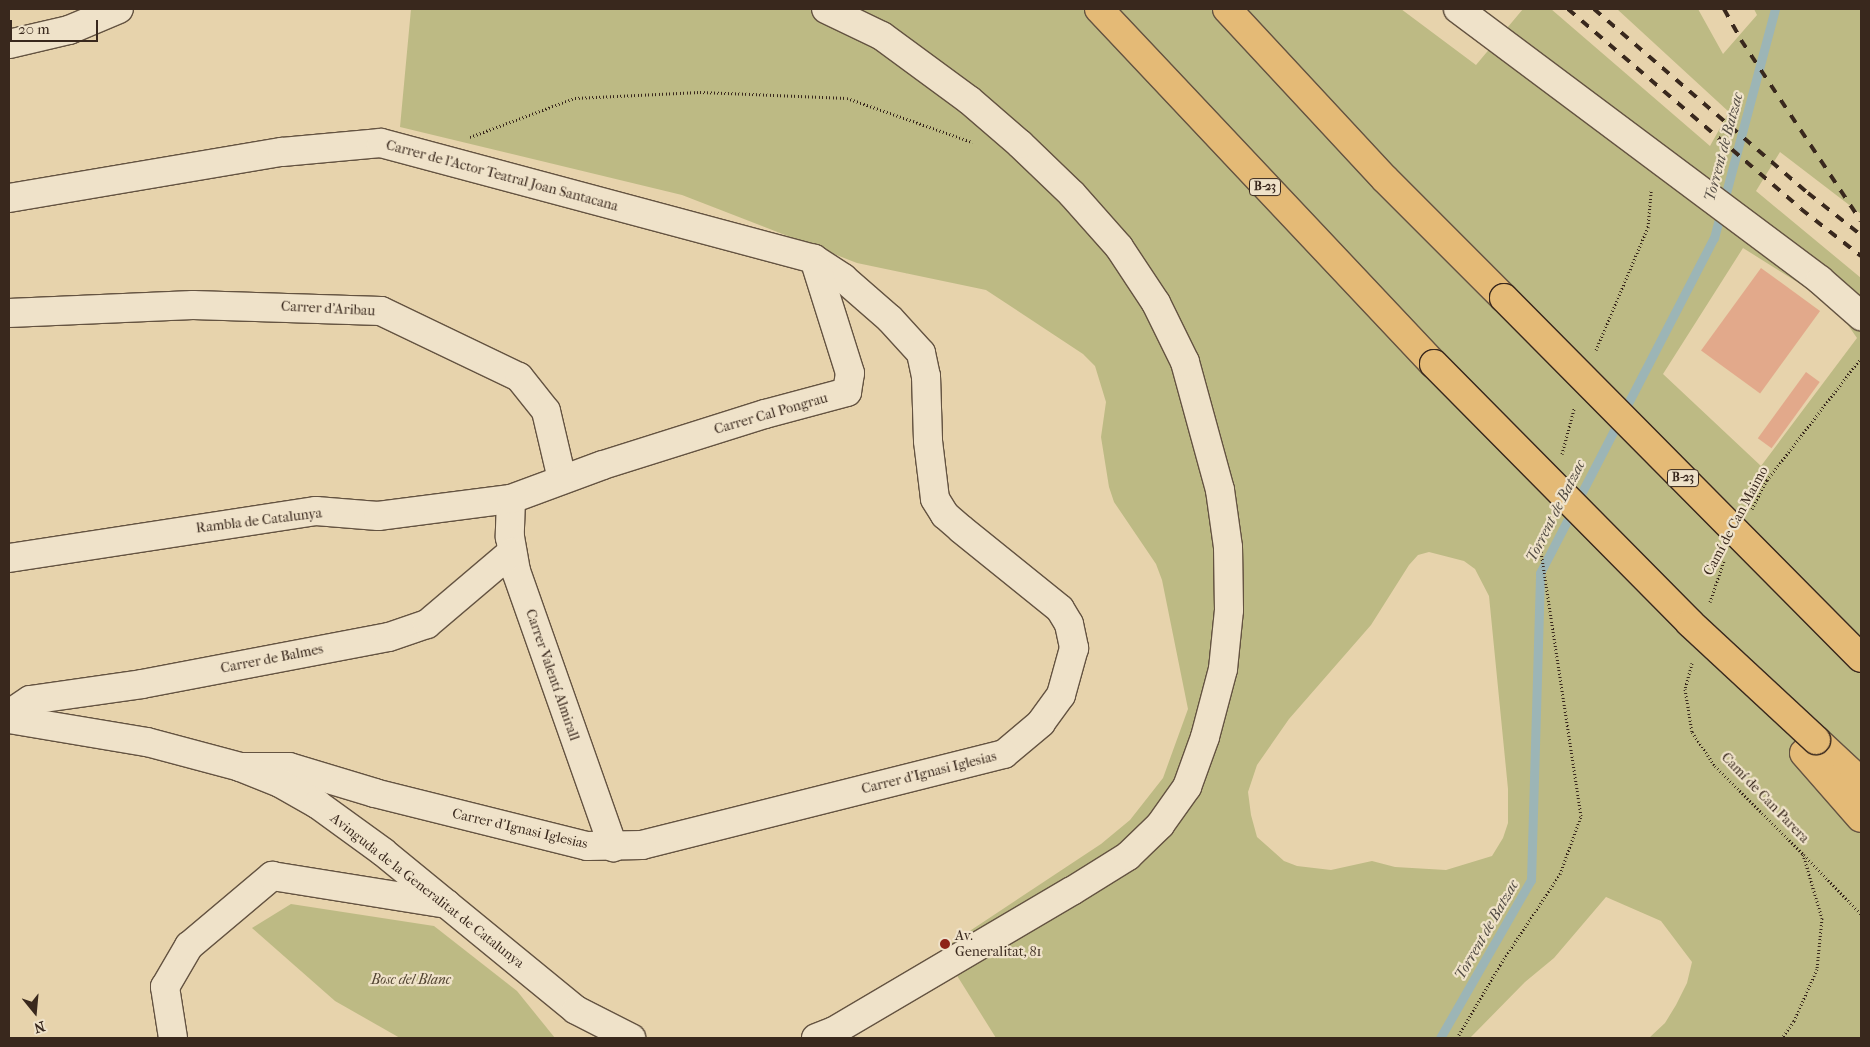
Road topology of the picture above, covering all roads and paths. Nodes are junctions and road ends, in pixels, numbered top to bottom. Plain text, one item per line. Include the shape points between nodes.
1 (119, 9) edge
2 (826, 9) edge
3 (1099, 9) edge
4 (1227, 9) edge
5 (1458, 9) edge
6 (9, 44) edge
7 (468, 138) dead end
8 (978, 144) dead end
9 (1654, 156) junction
10 (9, 198) edge
11 (814, 259) junction
12 (9, 313) edge
13 (1861, 316) edge
14 (1861, 358) edge
15 (1593, 359) dead end
16 (1576, 403) dead end
17 (1561, 458) dead end
18 (562, 479) junction
19 (511, 499) junction
20 (1549, 514) dead end
21 (1749, 514) dead end
22 (512, 552) junction
23 (1726, 556) dead end
24 (9, 558) edge
25 (1698, 618) junction
26 (1861, 658) edge
27 (1693, 660) dead end
28 (9, 714) edge
29 (9, 719) edge
30 (1810, 747) junction
31 (240, 767) junction
32 (1861, 782) edge
33 (1861, 818) edge
34 (613, 847) junction
35 (1803, 854) junction
36 (447, 904) junction
37 (1861, 914) edge
38 (173, 1038) edge
39 (631, 1038) edge
40 (816, 1038) edge
41 (1457, 1038) edge
42 (1782, 1038) edge

1 - 6 street via 69,30
2 - 40 street via 896,46 969,100 1020,144 1072,194 1119,247 1156,302 1184,362 1218,481 1228,547 1229,610 1223,669 1205,737 1187,787 1160,825 1128,856 1072,891 834,1031
3 - 25 highway, B-23, bridge via 1434,364
4 - 26 highway, B-23, bridge via 1385,179
5 - 9 street
7 - 8 path via 575,98 700,92 847,98
9 - 13 street via 1820,280
9 - 15 path via 1648,226
10 - 11 street, Carrer de l'Actor Teatral Joan Santacana via 282,152 381,143
11 - 18 street, Carrer Cal Pongrau via 850,373 847,392 765,414
11 - 34 street, Carrer d'Ignasi Iglesias via 843,278 890,319 921,353 926,376 928,449 935,499 961,529 1060,609 1069,624 1074,648 1061,695 1041,723 1004,754 642,845
12 - 18 street, Carrer d'Aribau via 193,305 381,311 519,377 546,411
14 - 21 path, Camí de Can Maimo via 1766,480
16 - 17 path
18 - 19 street
19 - 22 street, Carrer Valentí Almirall
19 - 24 street, Rambla de Catalunya via 378,516 316,511
20 - 41 path via 1541,552 1581,816 1560,874 1500,964
22 - 28 street, Carrer de Balmes via 427,624 389,637 142,684 30,700
22 - 34 street, Carrer Valentí Almirall
23 - 25 path, Camí de Can Maimo
25 - 30 highway, bridge
27 - 35 path, Camí de Can Parera via 1685,689 1692,732 1715,766
29 - 31 street, Avinguda de la Generalitat de Catalunya via 147,742
30 - 32 highway
30 - 33 highway
31 - 34 street, Carrer d'Ignasi Iglesias via 288,767 375,793 587,846
31 - 36 street, Avinguda de la Generalitat de Catalunya via 280,783 317,804
35 - 37 path
35 - 42 path, Camí de Can Parera via 1822,918 1817,969 1794,1021
36 - 38 street via 272,876 189,946 165,987
36 - 39 street, Avinguda de la Generalitat de Catalunya via 576,1010

